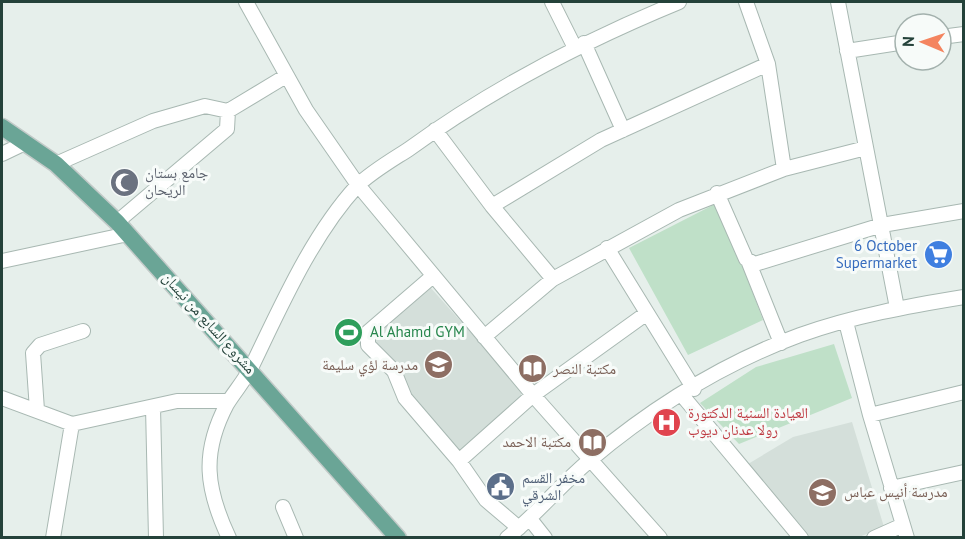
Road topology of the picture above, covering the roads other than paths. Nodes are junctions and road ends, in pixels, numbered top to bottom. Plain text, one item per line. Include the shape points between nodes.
1 (246, 2) edge
2 (552, 2) edge
3 (679, 2) edge
4 (746, 2) edge
5 (838, 2) edge
6 (893, 44) edge
7 (580, 46) junction
8 (847, 51) junction
9 (768, 64) junction
10 (286, 76) junction
11 (228, 111) junction
12 (2, 127) edge
13 (435, 130) junction
14 (623, 130) junction
15 (25, 143) junction
16 (866, 148) junction
17 (2, 154) edge
18 (56, 164) junction
19 (784, 169) junction
20 (358, 185) junction
21 (717, 193) junction
22 (492, 206) junction
23 (963, 211) edge
24 (882, 225) junction
25 (122, 228) junction
26 (607, 248) junction
27 (2, 261) edge
28 (749, 263) junction
29 (433, 276) junction
30 (553, 279) junction
31 (963, 297) edge
32 (897, 308) junction
33 (647, 313) junction
34 (846, 322) junction
35 (83, 331) dead end
36 (484, 337) junction
37 (781, 343) junction
38 (250, 369) junction
39 (687, 392) junction
40 (963, 392) edge
41 (533, 395) junction
42 (2, 398) edge
43 (229, 401) junction
44 (153, 407) junction
45 (37, 410) junction
46 (870, 414) junction
47 (72, 424) junction
48 (590, 460) junction
49 (459, 461) junction
50 (963, 472) edge
51 (891, 488) junction
52 (283, 507) dead end
53 (524, 524) junction
54 (905, 531) edge
55 (53, 537) edge
56 (156, 537) edge
57 (229, 537) edge
58 (296, 537) edge
59 (398, 537) edge
60 (507, 537) edge
61 (545, 537) edge
62 (660, 537) edge
63 (801, 537) edge
64 (874, 537) edge

1 - 10 street
2 - 7 street
3 - 7 street
4 - 9 street
5 - 8 street
6 - 8 street
7 - 13 street
7 - 14 street
8 - 16 street
9 - 14 street
9 - 19 street
10 - 11 street
10 - 20 street
11 - 18 street via 205,106 153,121
11 - 25 street via 226,129
12 - 15 main road, مشروع السابع من نيسان
13 - 20 street
13 - 22 street
14 - 22 street
15 - 17 street
15 - 18 main road, مشروع السابع من نيسان
16 - 19 street
16 - 24 street
18 - 25 main road, مشروع السابع من نيسان
19 - 21 street
20 - 29 street
20 - 38 street via 319,238
21 - 26 street
21 - 28 street
22 - 30 street
23 - 24 street
24 - 28 street via 760,264
24 - 32 street
25 - 27 street
25 - 38 main road, مشروع السابع من نيسان
26 - 30 street
26 - 33 street
28 - 37 street
29 - 36 street
29 - 49 street via 368,332 367,338 368,345 394,371 405,398
30 - 36 street
31 - 32 street
32 - 34 street
33 - 39 street
33 - 41 street
34 - 37 street
34 - 46 street
35 - 45 street via 40,345 33,353
36 - 41 street
37 - 39 street via 727,367
38 - 43 street
38 - 59 main road, مشروع السابع من نيسان
39 - 48 street
39 - 63 street
40 - 46 street
41 - 48 street
41 - 49 street
42 - 45 street
43 - 44 street via 177,401
43 - 57 street via 214,438 209,475 215,508
44 - 47 street
44 - 56 street
45 - 47 street
46 - 51 street
47 - 55 street
48 - 53 street
48 - 62 street
49 - 53 street via 486,500
50 - 51 street
51 - 54 street
52 - 58 street
53 - 60 street
53 - 61 street
54 - 64 street

